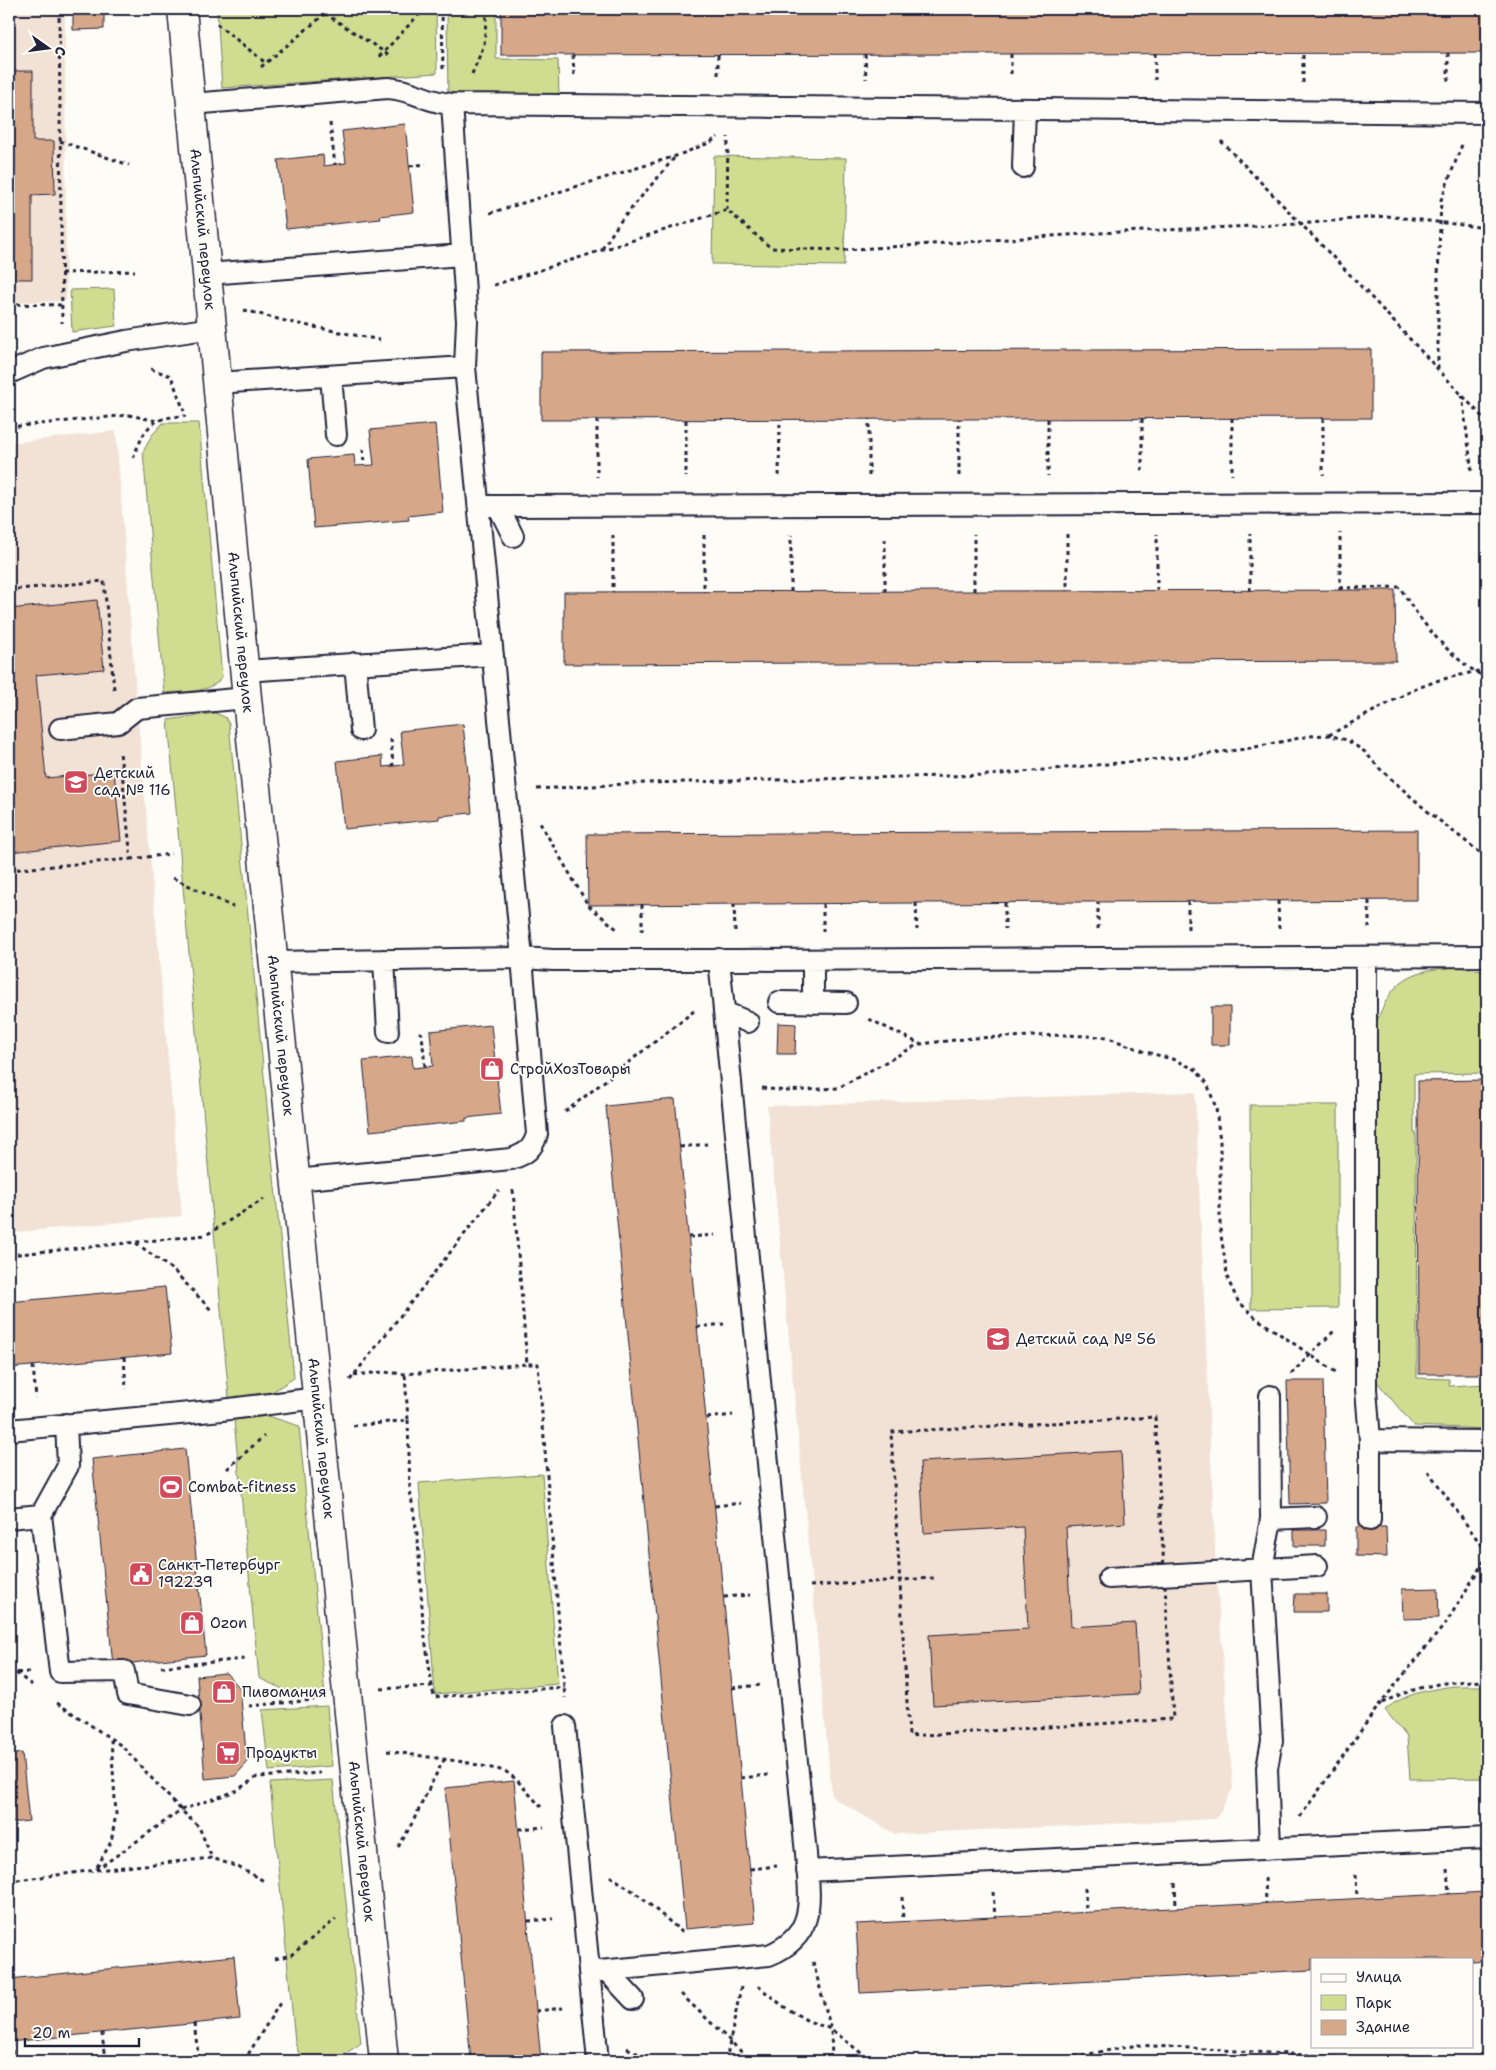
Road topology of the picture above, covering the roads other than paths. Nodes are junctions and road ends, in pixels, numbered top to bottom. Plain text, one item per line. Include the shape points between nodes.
1 (182, 9) edge
2 (191, 104) junction
3 (448, 104) junction
4 (1024, 109) junction
5 (1478, 113) edge
6 (1023, 167) dead end
7 (462, 255) junction
8 (207, 274) junction
9 (212, 328) junction
10 (466, 368) junction
11 (9, 373) edge
12 (330, 376) junction
13 (217, 383) junction
14 (336, 434) dead end
15 (1482, 503) edge
16 (489, 506) junction
17 (513, 536) dead end
18 (493, 655) junction
19 (355, 663) junction
20 (244, 671) junction
21 (247, 698) junction
22 (60, 729) dead end
23 (361, 730) dead end
24 (1487, 956) edge
25 (1366, 957) junction
26 (522, 958) junction
27 (719, 959) junction
28 (384, 960) junction
29 (813, 960) junction
30 (274, 962) junction
31 (779, 1002) dead end
32 (813, 1003) junction
33 (846, 1003) road end
34 (724, 1012) junction
35 (748, 1022) dead end
36 (388, 1032) dead end
37 (296, 1180) junction
38 (1270, 1396) road end
39 (317, 1398) junction
40 (66, 1424) junction
41 (9, 1430) edge
42 (1370, 1440) junction
43 (1487, 1441) edge
44 (41, 1515) junction
45 (1316, 1517) dead end
46 (9, 1518) edge
47 (1271, 1518) junction
48 (1370, 1520) dead end
49 (1317, 1566) dead end
50 (1262, 1569) junction
51 (1109, 1578) dead end
52 (190, 1705) dead end
53 (565, 1726) road end
54 (1487, 1838) edge
55 (1270, 1848) junction
56 (807, 1871) junction
57 (598, 1971) junction
58 (633, 1999) dead end
59 (384, 2061) edge
60 (598, 2061) edge

1 - 2 street, Альпийский переулок
2 - 3 lane via 403,89
2 - 8 street, Альпийский переулок
3 - 4 lane
3 - 7 lane
4 - 5 lane
4 - 6 lane
7 - 8 lane
7 - 10 lane
8 - 9 street, Альпийский переулок
9 - 11 lane via 43,358
9 - 13 street, Альпийский переулок
10 - 12 lane
10 - 16 lane
12 - 13 lane
12 - 14 lane
13 - 20 street, Альпийский переулок
15 - 16 lane
16 - 17 lane
16 - 18 lane
18 - 19 lane
18 - 26 lane via 514,790
19 - 20 lane
19 - 23 lane
20 - 21 street, Альпийский переулок
21 - 22 lane via 137,708 118,723
21 - 30 street, Альпийский переулок
24 - 25 lane
25 - 29 lane
25 - 42 lane via 1365,1305
26 - 27 lane
26 - 28 lane
26 - 37 lane via 537,1134 534,1144 525,1154 511,1159
27 - 29 lane
27 - 34 lane
28 - 30 lane
28 - 36 lane
29 - 32 lane
30 - 37 street, Альпийский переулок
31 - 32 lane
32 - 33 lane
34 - 35 lane
34 - 56 lane
37 - 39 street, Альпийский переулок
38 - 47 lane
39 - 40 lane
39 - 59 street, Альпийский переулок
40 - 41 lane
40 - 44 lane via 68,1466
42 - 43 lane
42 - 48 lane
44 - 46 lane
44 - 52 lane via 60,1672 124,1671 128,1694
45 - 47 lane
47 - 50 lane
49 - 50 lane
50 - 51 lane
50 - 55 lane via 1272,1741 1267,1768
53 - 57 lane
54 - 55 lane
55 - 56 lane
56 - 57 lane via 806,1919 800,1931 782,1950 769,1955
57 - 58 lane
57 - 60 lane

